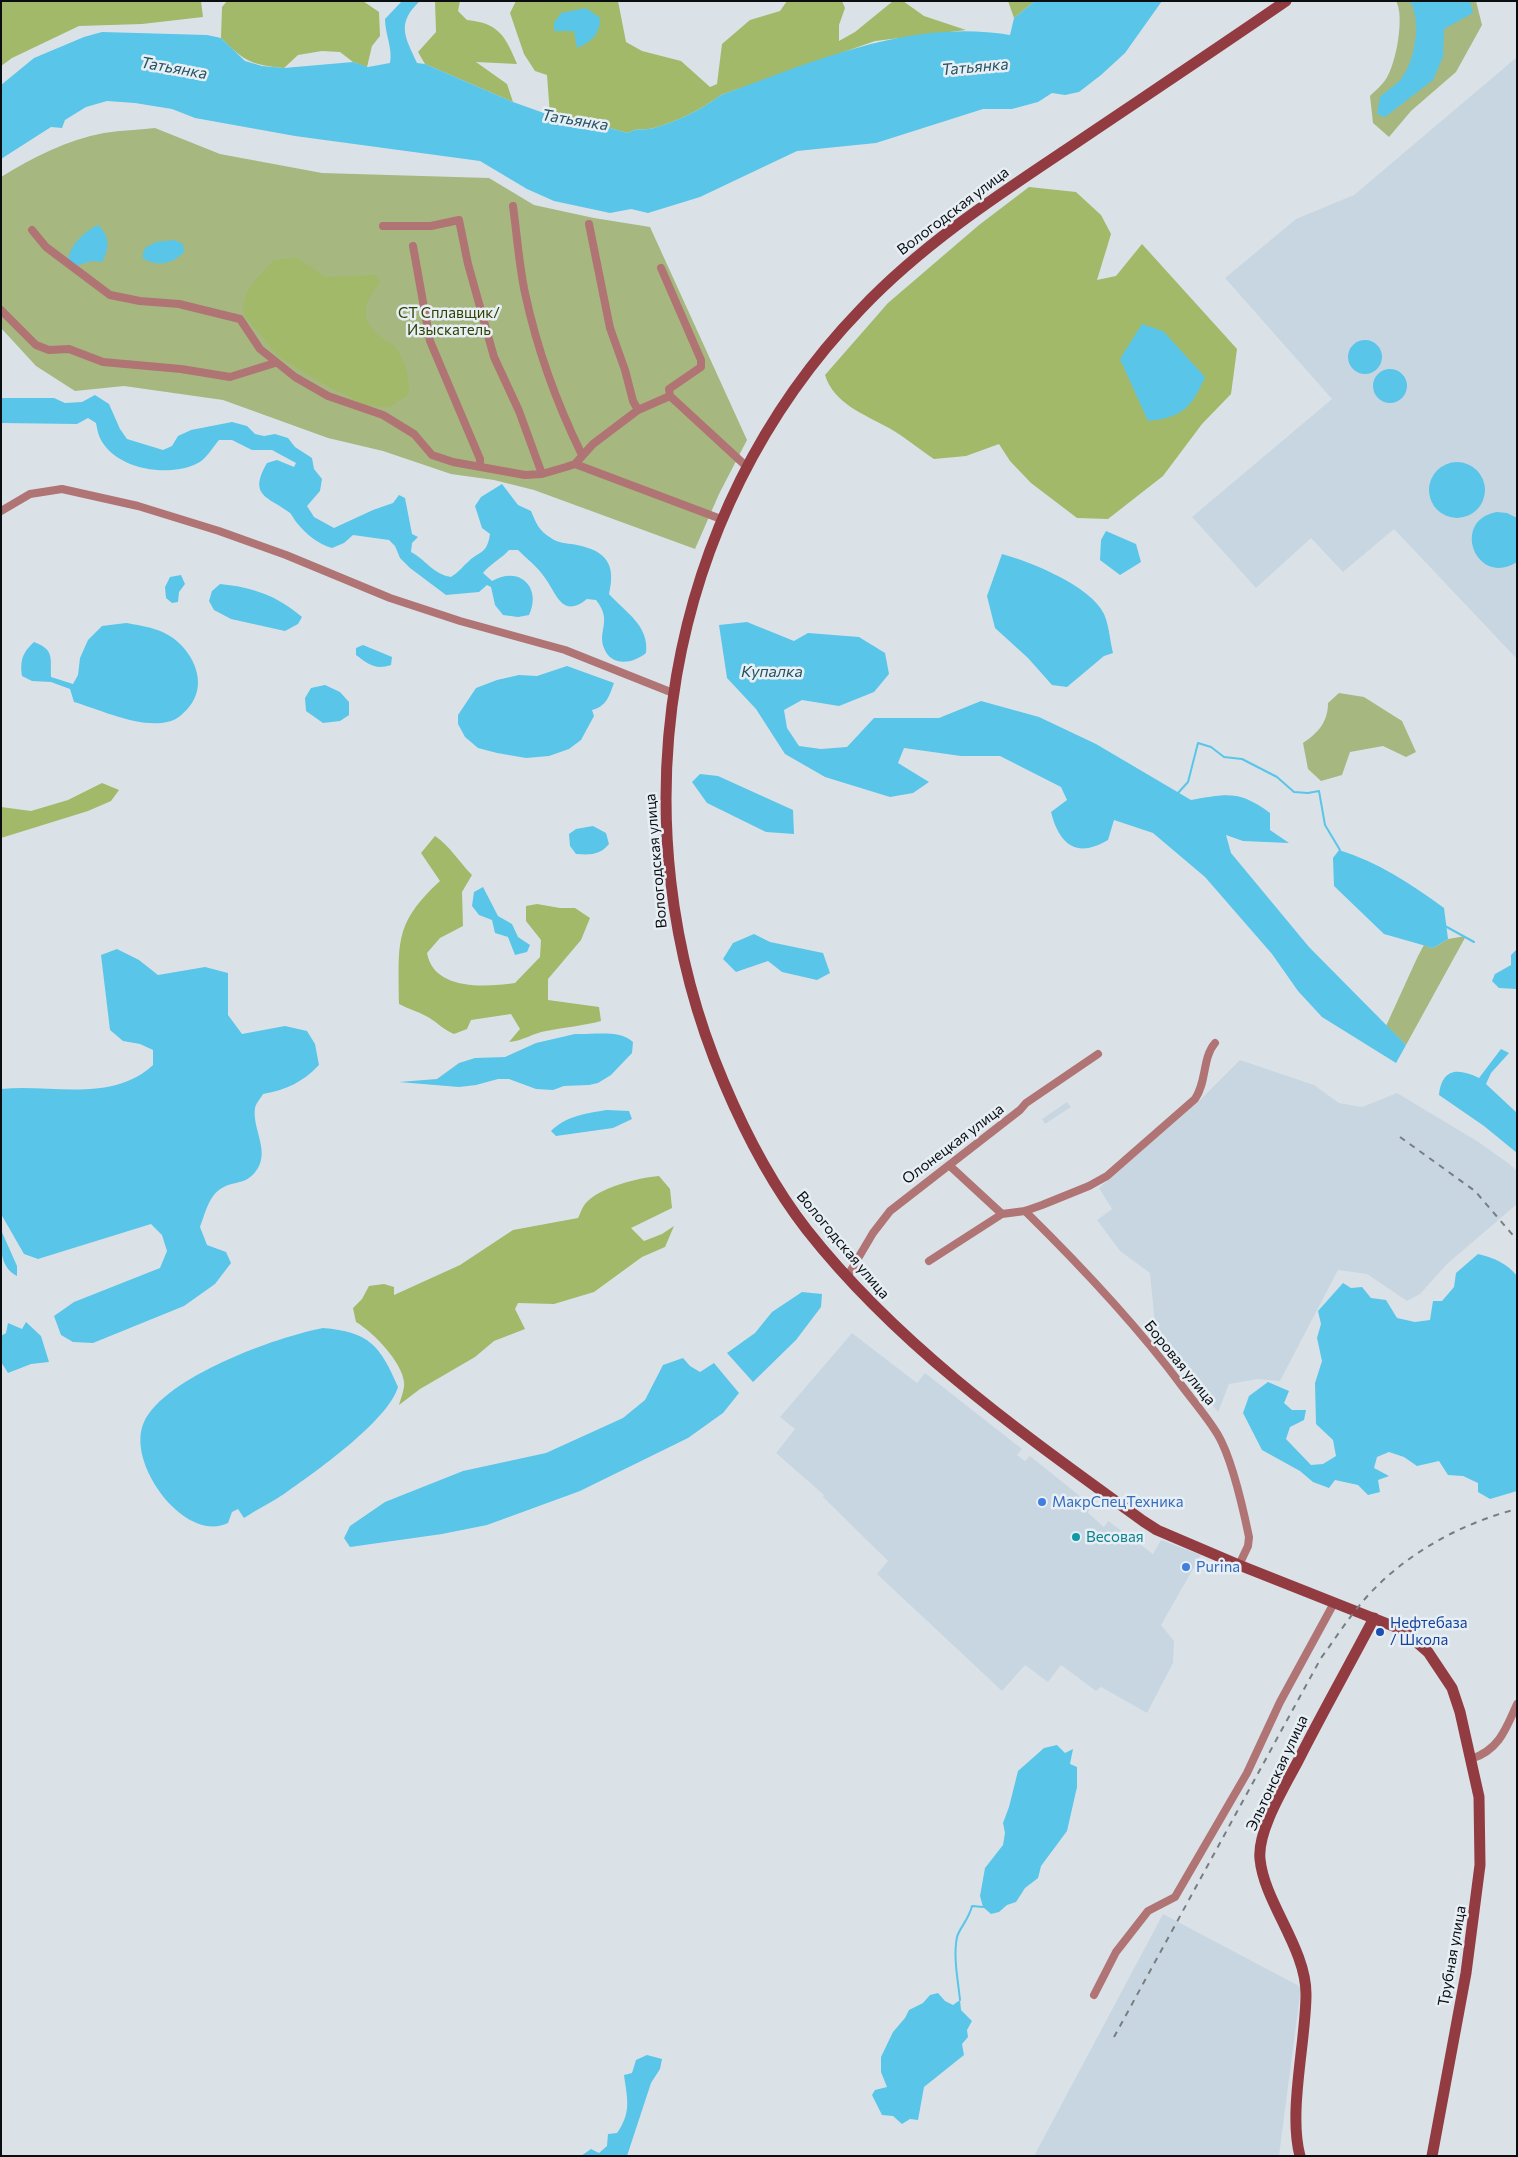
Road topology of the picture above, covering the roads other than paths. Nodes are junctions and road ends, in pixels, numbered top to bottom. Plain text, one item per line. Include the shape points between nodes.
1 (1286, 1) edge
2 (513, 206) dead end
3 (589, 224) dead end
4 (383, 226) dead end
5 (32, 230) dead end
6 (413, 246) dead end
7 (661, 268) dead end
8 (1, 310) edge
9 (275, 363) junction
10 (670, 396) junction
11 (638, 410) junction
12 (582, 455) junction
13 (575, 464) junction
14 (480, 466) junction
15 (746, 466) junction
16 (542, 474) junction
17 (1, 511) edge
18 (721, 519) junction
19 (673, 693) junction
20 (1215, 1043) dead end
21 (1098, 1054) dead end
22 (950, 1166) junction
23 (1025, 1211) junction
24 (1002, 1214) junction
25 (930, 1261) dead end
26 (847, 1276) junction
27 (1240, 1565) junction
28 (1334, 1603) junction
29 (1374, 1618) junction
30 (1517, 1704) edge
31 (1471, 1759) junction
32 (1094, 1995) dead end
33 (1300, 2156) edge
34 (1432, 2156) edge

1 - 15 main road, Вологодская улица via 997,195 928,246 859,310 828,345 788,399
2 - 12 street via 531,319 561,411
3 - 11 street via 610,328
4 - 16 street via 432,226 459,220 494,357
5 - 9 street via 46,247 110,295 179,304 240,319 260,349
6 - 14 street via 430,341 480,459
7 - 10 street via 701,360 701,367 669,389
8 - 9 street via 36,345 49,350 69,349 104,362 230,377
9 - 14 street via 328,396 382,415 414,434 432,455
10 - 11 street
10 - 15 street
11 - 12 street
12 - 13 street
13 - 16 street
13 - 18 street
14 - 16 street via 525,475
15 - 18 main road, Вологодская улица
17 - 19 street via 30,494 62,489 138,506 286,555 390,598 565,650
18 - 19 main road, Вологодская улица via 688,621
19 - 26 main road, Вологодская улица via 665,775 667,846 679,942 698,1016 739,1118 768,1172 807,1230
20 - 23 street via 1209,1052 1195,1099 1133,1154 1089,1186
21 - 22 street, Олонецкая улица via 1026,1103
22 - 24 street
22 - 26 street, Олонецкая улица via 890,1211
23 - 24 street
23 - 27 street, Боровая улица via 1079,1264 1126,1318 1168,1367 1219,1436 1249,1537
24 - 25 street
26 - 27 main road, Вологодская улица via 917,1346 1000,1415 1108,1497 1157,1530
27 - 28 main road, Вологодская улица
28 - 29 main road, Вологодская улица
28 - 32 street, Эльтонская улица via 1280,1702 1247,1773 1175,1897 1148,1911 1116,1952
29 - 31 main road, Трубная улица via 1410,1634 1433,1658 1457,1699
29 - 33 main road, Эльтонская улица via 1284,1787 1260,1848 1263,1872 1305,1981 1305,2026 1296,2131
30 - 31 street via 1501,1739 1483,1755
31 - 34 main road, Трубная улица via 1479,1796 1477,1900

